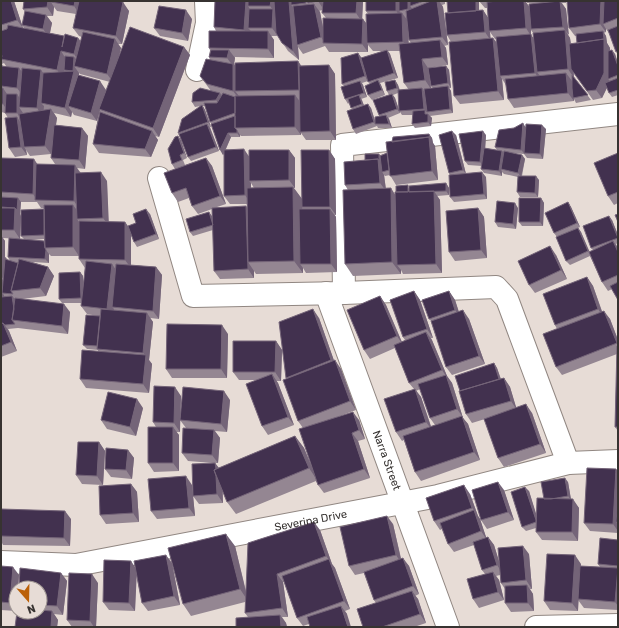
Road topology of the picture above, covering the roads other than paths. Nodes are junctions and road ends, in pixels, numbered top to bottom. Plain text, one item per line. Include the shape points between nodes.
1 (206, 1) edge
2 (197, 70) dead end
3 (618, 114) edge
4 (159, 178) dead end
5 (335, 293) junction
6 (618, 461) edge
7 (568, 463) junction
8 (403, 503) junction
9 (1, 562) edge
10 (618, 625) edge
11 (448, 627) edge
12 (536, 627) edge

1 - 2 street via 207,23
3 - 5 street, Narra Street via 342,145
4 - 5 street via 192,296
5 - 7 street via 496,287 507,299
5 - 8 street, Narra Street
6 - 7 street, Severina Drive
7 - 8 street, Severina Drive
8 - 9 street, Severina Drive via 76,565
8 - 11 street, Narra Street
10 - 12 street

